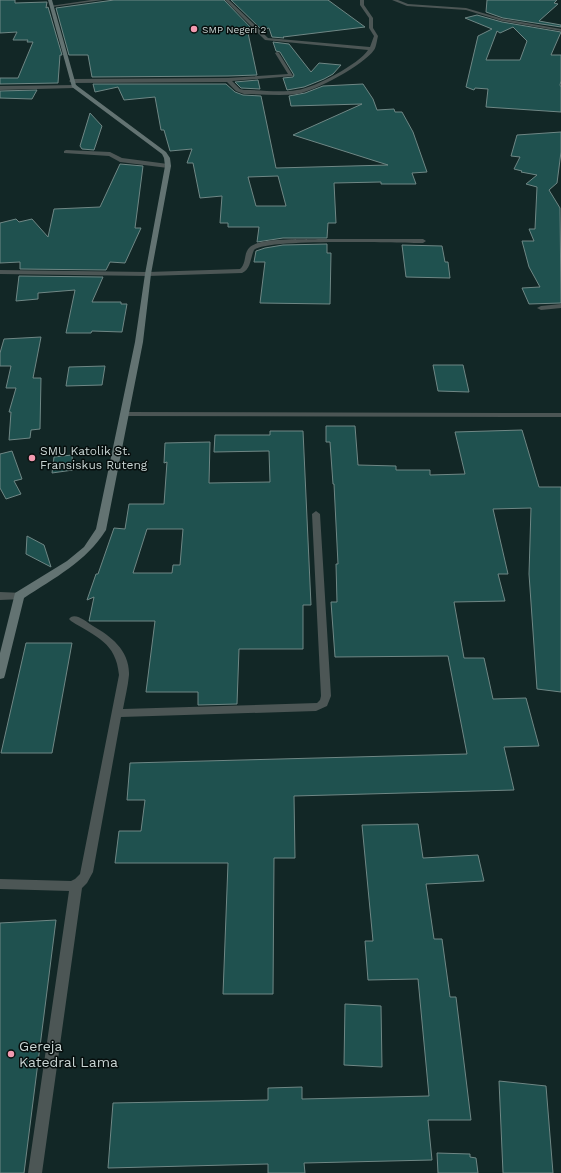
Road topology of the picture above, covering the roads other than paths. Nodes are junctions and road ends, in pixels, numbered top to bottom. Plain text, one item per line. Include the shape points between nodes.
1 (101, 0) edge
2 (226, 0) edge
3 (362, 0) edge
4 (394, 0) edge
5 (51, 3) edge
6 (561, 30) edge
7 (373, 48) junction
8 (277, 53) dead end
9 (228, 80) junction
10 (73, 83) junction
11 (0, 88) edge
12 (66, 152) dead end
13 (168, 166) junction
14 (423, 241) dead end
15 (0, 272) edge
16 (148, 274) junction
17 (561, 306) edge
18 (542, 308) dead end
19 (125, 414) junction
20 (561, 415) edge
21 (316, 514) dead end
22 (0, 596) edge
23 (20, 596) junction
24 (74, 619) dead end
25 (0, 676) edge
26 (116, 713) junction
27 (0, 884) edge
28 (76, 886) junction
29 (34, 1173) edge

1 - 5 street
2 - 7 street via 267,39
3 - 7 street via 376,36
4 - 6 street via 407,5 466,9 502,20
5 - 10 street
7 - 9 street via 360,62 300,92 244,92
8 - 9 street via 291,75
9 - 10 street
10 - 11 street
10 - 13 street via 164,153
12 - 13 street via 110,154 120,160
13 - 16 street
14 - 16 lane via 265,244 250,251 245,269 240,271
15 - 16 street
16 - 19 street via 139,342
17 - 18 street
19 - 20 street
19 - 23 street via 101,530 82,554
21 - 26 lane via 326,696 322,705
22 - 23 street
23 - 25 street
24 - 26 lane via 108,641 121,655 124,675
26 - 28 lane via 87,872
27 - 28 lane
28 - 29 lane

